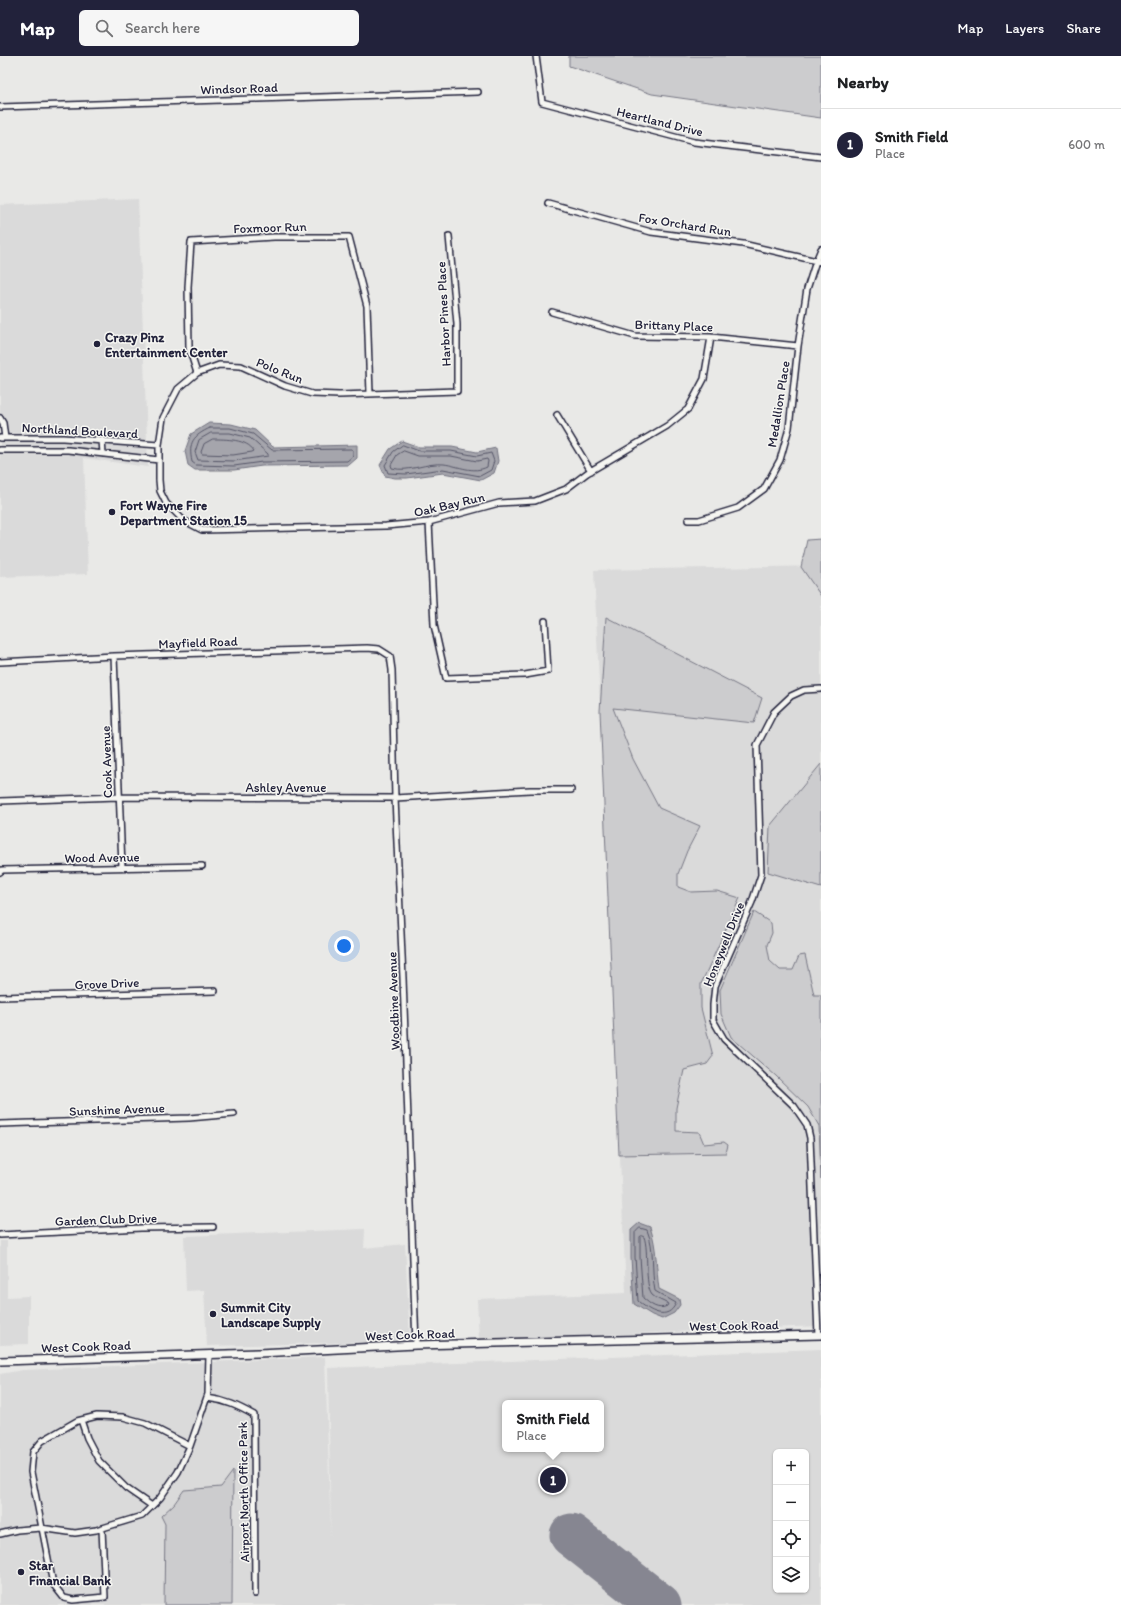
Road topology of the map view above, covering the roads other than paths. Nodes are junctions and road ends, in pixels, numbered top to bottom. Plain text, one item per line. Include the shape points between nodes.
1 (536, 56) edge
2 (478, 92) dead end
3 (0, 107) edge
4 (821, 157) edge
5 (548, 203) dead end
6 (449, 236) dead end
7 (821, 249) edge
8 (818, 261) edge
9 (552, 312) dead end
10 (711, 337) junction
11 (798, 346) junction
12 (197, 373) junction
13 (457, 391) joint
14 (370, 394) junction
15 (557, 415) dead end
16 (0, 418) edge
17 (2, 438) edge
18 (102, 440) junction
19 (159, 445) junction
20 (0, 450) edge
21 (103, 454) junction
22 (159, 460) junction
23 (591, 471) junction
24 (688, 520) dead end
25 (429, 522) junction
26 (545, 620) dead end
27 (114, 656) junction
28 (390, 656) joint
29 (1, 661) edge
30 (821, 689) edge
31 (571, 790) dead end
32 (118, 797) junction
33 (395, 798) junction
34 (0, 801) edge
35 (202, 866) dead end
36 (122, 867) junction
37 (1, 871) edge
38 (215, 991) dead end
39 (0, 997) edge
40 (234, 1114) dead end
41 (0, 1124) edge
42 (213, 1227) dead end
43 (0, 1235) edge
44 (820, 1335) edge
45 (416, 1345) junction
46 (209, 1354) junction
47 (0, 1361) edge
48 (206, 1398) junction
49 (82, 1420) junction
50 (190, 1446) junction
51 (152, 1506) junction
52 (41, 1528) junction
53 (102, 1528) junction
54 (0, 1534) edge
55 (255, 1594) dead end

1 - 4 street, Heartland Drive via 542,102 694,142
2 - 3 street, Windsor Road
5 - 8 street, Fox Orchard Run via 651,232 743,244
6 - 13 street, Harbor Pines Place via 457,324
7 - 8 street, Medallion Place
8 - 11 street, Medallion Place via 807,289
9 - 10 street, Brittany Place via 635,336
10 - 11 street, Brittany Place
10 - 23 street, Oak Bay Run via 704,379 688,409 667,426
11 - 24 street, Medallion Place via 789,428 780,460 764,489 738,508 699,520
12 - 14 street, Polo Run via 219,365 242,366 285,386 312,394
12 - 14 street, Foxmoor Run via 189,348 190,242 349,236 367,306
12 - 19 street, Polo Run via 178,389 163,418
13 - 14 street, Polo Run
15 - 23 street
16 - 17 street via 3,423
17 - 18 street, Northland Boulevard
18 - 19 street, Northland Boulevard
18 - 21 street
19 - 22 street, Polo Run
20 - 21 street, Northland Boulevard via 68,450
21 - 22 street, Northland Boulevard
22 - 25 street, Oak Bay Run via 160,491 166,503 183,520 202,530 386,526
23 - 25 street, Oak Bay Run via 566,489 535,501 499,503
25 - 26 street via 434,625 446,678 525,675 548,671
27 - 28 street, Mayfield Road via 367,648 379,649
27 - 29 street, Mayfield Road
27 - 32 street, Cook Avenue
28 - 33 street, Woodbine Avenue
30 - 44 street, Honeywell Drive via 804,690 791,696 774,712 756,745 761,875 752,902 715,986 713,1005 713,1020 724,1039 794,1106 807,1125 810,1138
31 - 33 street, Ashley Avenue
32 - 33 street, Ashley Avenue
32 - 34 street, Ashley Avenue
32 - 36 street, Cook Avenue
33 - 45 street, Woodbine Avenue
35 - 36 street, Wood Avenue
36 - 37 street, Wood Avenue
38 - 39 street, Grove Drive
40 - 41 street, Sunshine Avenue via 189,1118
42 - 43 street, Garden Club Drive
44 - 45 main road, West Cook Road
45 - 46 main road, West Cook Road
46 - 47 main road, West Cook Road
46 - 48 street
48 - 50 street
48 - 55 street, Airport North Office Park via 222,1400 254,1415
49 - 50 street via 96,1416 123,1417 140,1421
49 - 51 street via 87,1438 99,1461 126,1488
49 - 52 street via 42,1441 33,1452 31,1472
50 - 51 street via 178,1472
51 - 53 street via 142,1516
52 - 53 street via 75,1532
52 - 53 street via 53,1584 64,1598 72,1600 105,1597
52 - 54 street

